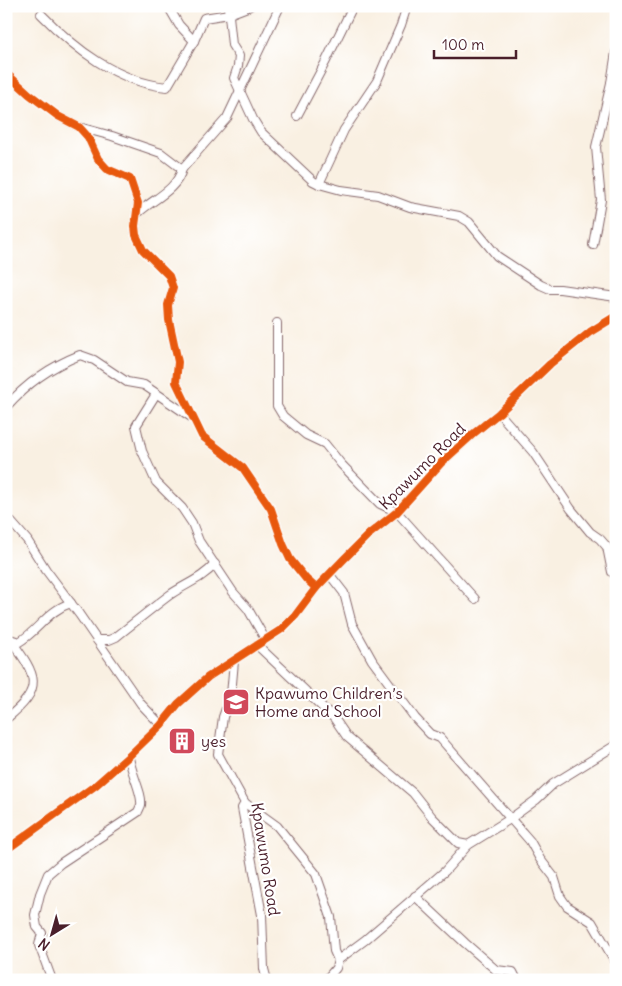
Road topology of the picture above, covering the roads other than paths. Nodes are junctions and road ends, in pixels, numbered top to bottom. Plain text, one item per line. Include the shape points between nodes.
1 (168, 6) edge
2 (250, 6) edge
3 (280, 6) edge
4 (353, 6) edge
5 (407, 6) edge
6 (229, 10) edge
7 (41, 14) dead end
8 (194, 41) junction
9 (616, 52) edge
10 (7, 74) edge
11 (611, 83) junction
12 (240, 92) junction
13 (616, 93) edge
14 (297, 116) dead end
15 (79, 127) junction
16 (182, 168) junction
17 (319, 184) junction
18 (138, 213) junction
19 (593, 245) dead end
20 (616, 297) edge
21 (616, 316) edge
22 (277, 323) dead end
23 (156, 394) junction
24 (6, 407) edge
25 (499, 413) junction
26 (194, 419) junction
27 (397, 512) junction
28 (6, 516) edge
29 (215, 564) junction
30 (330, 575) junction
31 (616, 576) edge
32 (316, 588) junction
33 (475, 599) dead end
34 (71, 603) junction
35 (8, 637) edge
36 (97, 640) junction
37 (265, 640) junction
38 (257, 645) junction
39 (234, 660) junction
40 (6, 719) edge
41 (161, 725) junction
42 (616, 745) edge
43 (129, 756) junction
44 (245, 803) junction
45 (510, 819) junction
46 (468, 845) junction
47 (6, 850) edge
48 (415, 896) junction
49 (338, 960) junction
50 (616, 962) edge
51 (52, 980) edge
52 (267, 980) edge
53 (326, 980) edge
54 (518, 980) edge

1 - 8 street via 178,25
2 - 6 street
3 - 12 street
4 - 14 street
5 - 17 street via 377,81 344,130
6 - 8 street via 204,18
6 - 12 street via 232,45 239,56 234,78
7 - 8 street via 71,42 104,65 149,85 167,87
9 - 11 street
10 - 15 street via 58,116
11 - 13 street
11 - 19 street via 596,147 601,200
12 - 16 street via 227,118
12 - 17 street via 261,132
15 - 16 street via 161,152
15 - 18 street via 107,169 130,179 138,202
16 - 18 street via 180,178
17 - 20 street via 459,216 469,222 497,256 541,285 550,289
18 - 26 street via 136,235 143,250 169,276 172,288 169,320 178,362 176,382
21 - 25 street, Kpawumo Road via 570,347
22 - 27 street via 277,406 283,416 306,435 325,444 380,504
23 - 24 street via 144,385 127,382 94,360 80,355 66,360 20,390
23 - 26 street
23 - 29 street via 136,426 142,451 156,482 182,508 192,522 199,542
25 - 27 street, Kpawumo Road via 441,464
25 - 31 street via 533,452 590,532 607,547 612,572
26 - 32 street via 202,436 243,468 272,509 290,559
27 - 30 street, Kpawumo Road via 368,535
27 - 33 street
28 - 34 street
29 - 36 street via 116,637
29 - 37 street via 248,608
30 - 32 street, Kpawumo Road
30 - 45 street via 344,593 352,624 368,653 394,690 425,729 440,738
32 - 37 street, Kpawumo Road via 295,616
34 - 35 street via 60,606 19,642
34 - 36 street
35 - 40 street via 32,673 33,687 25,701
36 - 41 street via 141,704
37 - 38 street, Kpawumo Road
38 - 39 street, Kpawumo Road
38 - 46 street via 334,718 347,737 413,792 458,843
39 - 41 street, Kpawumo Road via 208,677 178,704
39 - 44 street, Kpawumo Road via 218,754
41 - 43 street, Kpawumo Road
42 - 45 street via 553,784
43 - 47 street, Kpawumo Road via 96,785
43 - 51 street via 142,806 138,812 48,874 40,894 35,915 42,933 39,945
44 - 49 street via 277,826 316,874 331,917
44 - 52 street, Kpawumo Road via 242,808 262,914
45 - 46 street
45 - 50 street via 530,841 554,877 567,906 592,922
46 - 48 street via 445,871
48 - 49 street
48 - 54 street via 496,970 513,972
49 - 53 street

